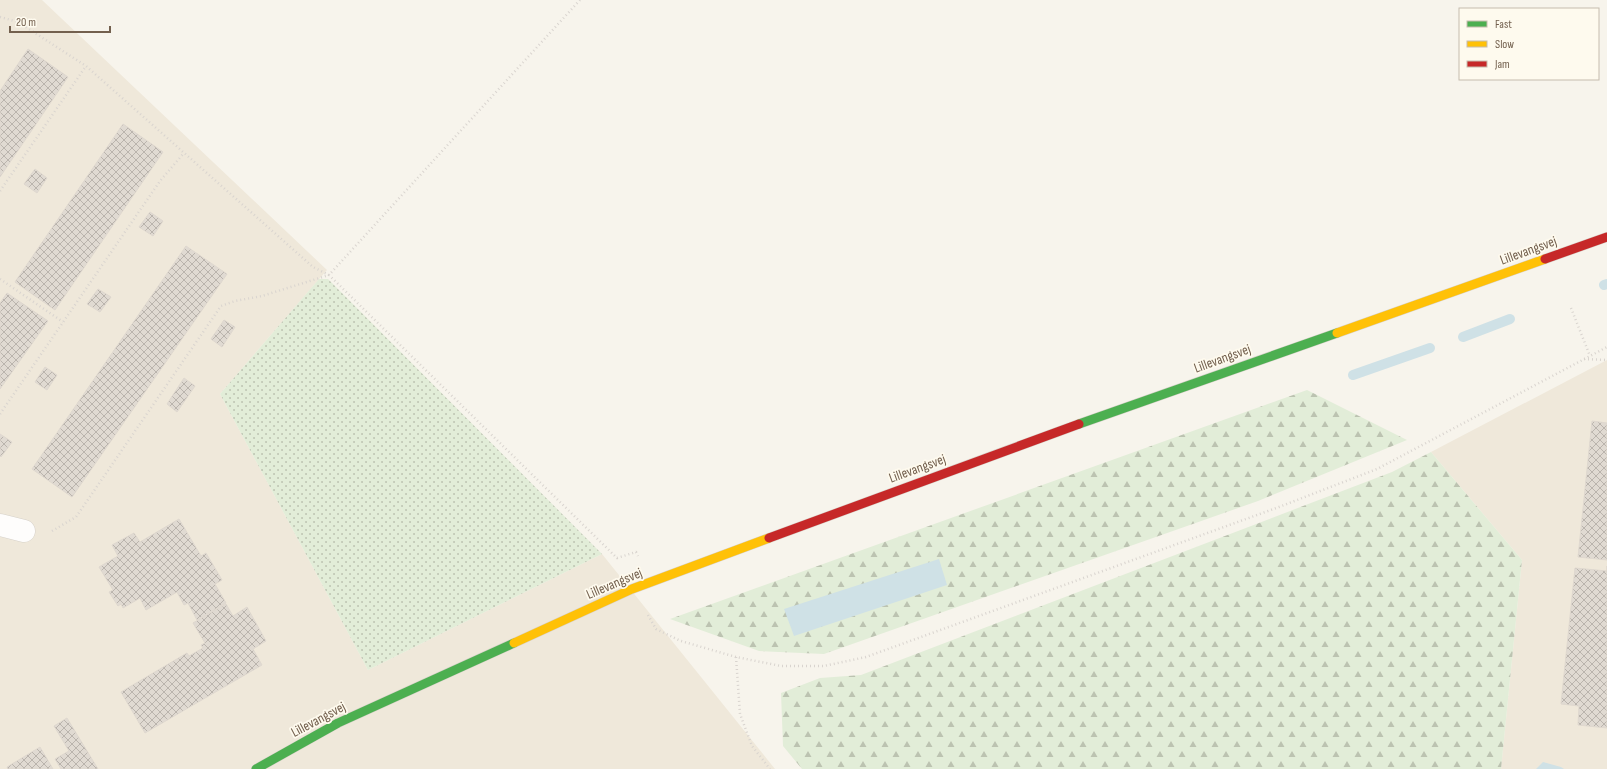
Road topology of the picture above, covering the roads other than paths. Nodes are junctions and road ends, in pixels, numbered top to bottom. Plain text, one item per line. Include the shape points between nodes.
1 (1607, 237) edge
2 (0, 525) edge
3 (24, 531) road end
4 (256, 769) edge

1 - 4 street, Lillevangsvej via 1017,446 632,589 338,723
2 - 3 street

